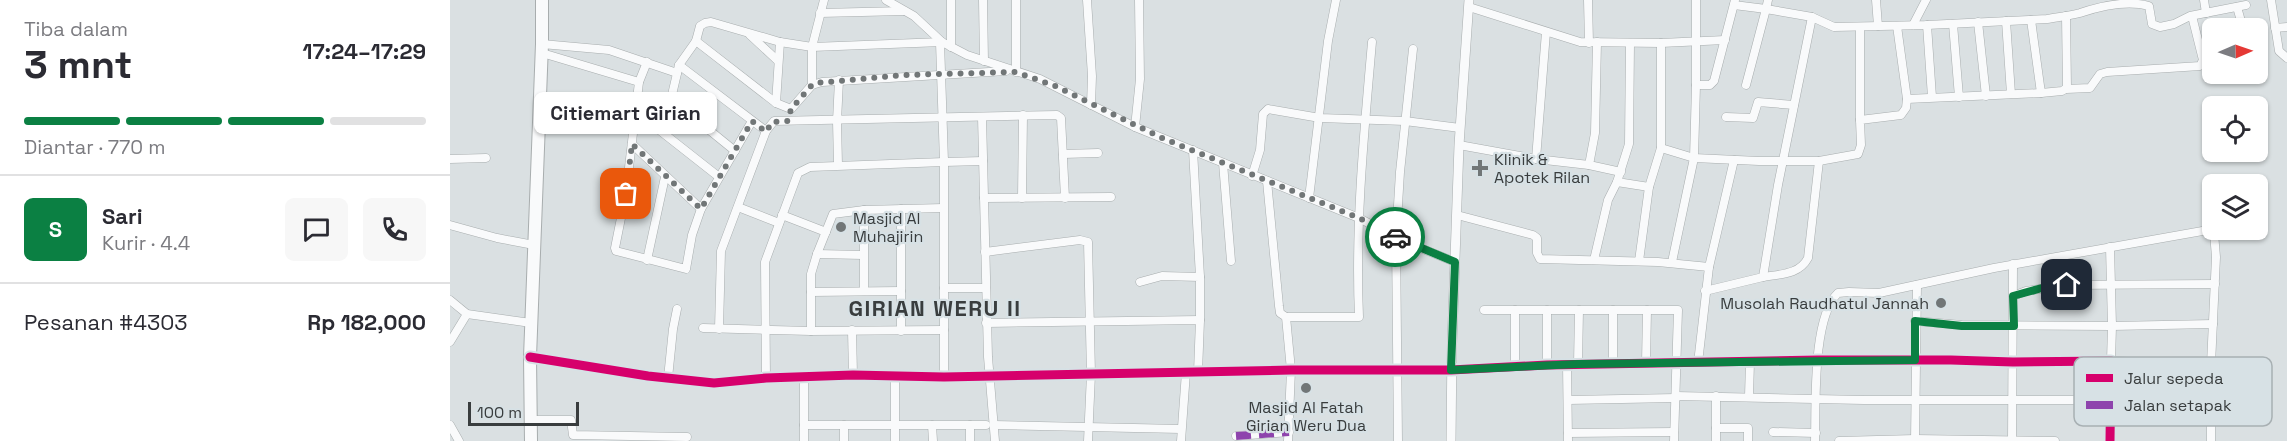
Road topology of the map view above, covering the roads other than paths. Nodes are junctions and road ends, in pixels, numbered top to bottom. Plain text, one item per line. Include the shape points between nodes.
1 (542, 0) edge
2 (824, 0) edge
3 (886, 0) edge
4 (951, 0) edge
5 (983, 0) edge
6 (1016, 0) edge
7 (1087, 0) edge
8 (1138, 0) edge
9 (1336, 0) edge
10 (1588, 0) edge
11 (1696, 0) edge
12 (1768, 0) edge
13 (1876, 0) edge
14 (1926, 0) edge
15 (2120, 0) edge
16 (2204, 0) edge
17 (2271, 0) edge
18 (2147, 2) edge
19 (1469, 3) edge
20 (1734, 3) edge
21 (1766, 9) junction
22 (905, 11) junction
23 (2206, 13) junction
24 (820, 14) junction
25 (2066, 16) junction
26 (2192, 16) junction
27 (1812, 17) junction
28 (2243, 18) edge
29 (2031, 20) junction
30 (2006, 21) junction
31 (1978, 22) junction
32 (1953, 24) junction
33 (1913, 25) junction
34 (1927, 25) junction
35 (1878, 26) junction
36 (1897, 26) junction
37 (1860, 27) junction
38 (2287, 27) edge
39 (2275, 28) junction
40 (1546, 32) junction
41 (749, 34) junction
42 (1725, 40) junction
43 (696, 41) junction
44 (1695, 41) junction
45 (780, 42) junction
46 (941, 42) junction
47 (1372, 42) dead end
48 (1593, 43) junction
49 (1630, 43) junction
50 (1661, 43) junction
51 (812, 47) junction
52 (951, 47) junction
53 (542, 49) junction
54 (1413, 49) dead end
55 (2287, 58) edge
56 (777, 60) junction
57 (984, 61) junction
58 (647, 62) junction
59 (678, 69) junction
60 (1013, 71) junction
61 (940, 74) junction
62 (839, 80) junction
63 (639, 82) junction
64 (812, 85) junction
65 (1696, 85) junction
66 (1746, 86) dead end
67 (2066, 89) junction
68 (2041, 93) junction
69 (2011, 94) junction
70 (1986, 96) junction
71 (1932, 97) junction
72 (1959, 97) junction
73 (671, 99) junction
74 (1907, 99) junction
75 (776, 103) junction
76 (1091, 105) junction
77 (1794, 105) junction
78 (791, 109) junction
79 (1023, 116) junction
80 (942, 117) junction
81 (982, 117) junction
82 (1726, 117) dead end
83 (1320, 118) junction
84 (1365, 120) junction
85 (1860, 120) junction
86 (752, 121) junction
87 (788, 121) junction
88 (837, 121) junction
89 (1405, 121) junction
90 (1135, 126) junction
91 (1460, 128) junction
92 (766, 132) junction
93 (632, 144) junction
94 (1459, 145) junction
95 (1660, 148) junction
96 (1193, 150) junction
97 (735, 151) junction
98 (1098, 153) dead end
99 (1063, 154) junction
100 (486, 158) dead end
101 (1694, 158) junction
102 (450, 159) edge
103 (1536, 159) junction
104 (1734, 160) junction
105 (983, 161) junction
106 (1819, 161) junction
107 (944, 162) junction
108 (1784, 162) junction
109 (1223, 163) junction
110 (838, 165) junction
111 (1589, 165) junction
112 (1621, 172) junction
113 (1252, 176) junction
114 (665, 177) junction
115 (719, 177) junction
116 (1267, 182) junction
117 (1617, 182) junction
118 (1649, 188) junction
119 (1111, 197) dead end
120 (984, 198) junction
121 (1022, 198) junction
122 (1065, 198) junction
123 (1309, 198) junction
124 (738, 207) junction
125 (943, 208) junction
126 (701, 209) junction
127 (901, 209) junction
128 (864, 210) junction
129 (782, 215) junction
130 (1457, 215) junction
131 (1359, 218) junction
132 (779, 223) junction
133 (450, 225) edge
134 (826, 231) junction
135 (1396, 238) junction
136 (534, 245) junction
137 (2110, 247) junction
138 (985, 252) junction
139 (817, 254) junction
140 (863, 255) junction
141 (647, 260) junction
142 (1594, 260) junction
143 (1231, 261) dead end
144 (1639, 261) junction
145 (1455, 262) junction
146 (1672, 262) junction
147 (2013, 264) junction
148 (1709, 267) junction
149 (1200, 277) junction
150 (1763, 277) junction
151 (1140, 282) dead end
152 (2216, 284) junction
153 (1917, 285) junction
154 (2111, 286) junction
155 (944, 288) junction
156 (986, 288) junction
157 (864, 291) junction
158 (901, 291) junction
159 (1705, 291) junction
160 (811, 292) junction
161 (2013, 296) junction
162 (450, 300) edge
163 (677, 309) dead end
164 (1484, 310) dead end
165 (1515, 310) junction
166 (1547, 310) junction
167 (1579, 310) junction
168 (1613, 310) junction
169 (1647, 310) junction
170 (467, 314) junction
171 (1286, 317) junction
172 (1200, 320) junction
173 (1915, 321) junction
174 (531, 323) junction
175 (986, 323) junction
176 (1090, 323) junction
177 (2213, 324) junction
178 (2014, 326) junction
179 (2112, 326) junction
180 (703, 328) dead end
181 (719, 329) junction
182 (765, 330) junction
183 (852, 330) junction
184 (944, 330) junction
185 (811, 331) junction
186 (901, 331) junction
187 (450, 342) edge
188 (530, 357) junction
189 (2111, 357) edge
190 (2211, 357) edge
191 (1818, 360) junction
192 (1915, 360) junction
193 (2074, 361) edge
194 (1750, 362) junction
195 (2013, 362) junction
196 (1613, 363) junction
197 (1646, 363) junction
198 (1677, 363) junction
199 (1698, 363) junction
200 (1567, 364) junction
201 (1578, 364) junction
202 (1547, 365) junction
203 (1515, 366) junction
204 (1396, 369) junction
205 (1291, 370) junction
206 (1451, 370) junction
207 (1186, 372) junction
208 (1198, 372) junction
209 (1091, 374) junction
210 (853, 375) junction
211 (990, 376) junction
212 (804, 377) junction
213 (895, 377) junction
214 (944, 377) junction
215 (668, 378) junction
216 (766, 378) junction
217 (1716, 396) junction
218 (1749, 396) junction
219 (1676, 397) junction
220 (1816, 399) junction
221 (1915, 399) junction
222 (1568, 400) junction
223 (2012, 400) junction
224 (2074, 400) edge
225 (531, 420) junction
226 (450, 424) edge
227 (804, 425) junction
228 (844, 425) junction
229 (895, 425) junction
230 (933, 425) junction
231 (970, 425) junction
232 (990, 425) junction
233 (1088, 427) junction
234 (1716, 428) junction
235 (1181, 429) junction
236 (1773, 432) dead end
237 (1236, 436) dead end
238 (687, 437) dead end
239 (1288, 437) edge
240 (1568, 437) edge
241 (1674, 437) edge
242 (1816, 437) edge
243 (1915, 440) edge
244 (459, 441) edge
245 (531, 441) edge
246 (804, 441) edge
247 (844, 441) edge
248 (895, 441) edge
249 (933, 441) edge
250 (970, 441) edge
251 (995, 441) edge
252 (1088, 441) edge
253 (1181, 441) edge
254 (1398, 441) edge
255 (1451, 441) edge
256 (1716, 441) edge
257 (1748, 441) edge
258 (1839, 441) edge
259 (2012, 441) edge
260 (2055, 441) edge

1 - 53 highway
2 - 24 street
3 - 22 street
4 - 52 street
5 - 57 street
6 - 60 street
7 - 76 street
8 - 90 street via 1140,79
9 - 83 street
10 - 48 street
11 - 44 street
12 - 21 street
13 - 35 street
14 - 33 street
15 - 18 street
15 - 25 street
16 - 23 street
17 - 39 street
18 - 26 street via 2154,27
19 - 40 street
19 - 91 street
20 - 21 street
20 - 42 street
21 - 27 street
21 - 66 street
22 - 24 street
22 - 46 street
23 - 26 street
23 - 28 street via 2242,6
24 - 51 street
25 - 29 street
25 - 67 street
26 - 67 street via 2203,60 2200,66 2107,72 2096,78 2090,88
27 - 37 street via 1828,26
27 - 77 street
29 - 30 street
29 - 68 street
30 - 31 street
30 - 69 street
31 - 32 street
31 - 70 street
32 - 34 street
32 - 72 street
33 - 34 street
33 - 36 street
34 - 71 street
35 - 36 street
35 - 37 street
36 - 74 street
37 - 85 street
38 - 39 street
39 - 55 street via 2279,51
40 - 48 street
40 - 103 street
41 - 43 street via 705,22
41 - 45 street
41 - 56 street
42 - 44 street
42 - 65 street via 1713,83
43 - 59 street
43 - 75 street
44 - 50 street
44 - 65 street
45 - 51 street
45 - 56 street
46 - 51 street
46 - 52 street
46 - 61 street
47 - 84 street
48 - 49 street
48 - 111 street via 1595,133
49 - 50 street
49 - 112 street via 1629,144
50 - 95 street
51 - 64 street
52 - 57 street
53 - 58 street via 609,50
53 - 63 street
53 - 136 highway
54 - 89 street
56 - 75 street
57 - 60 street
58 - 59 street
58 - 63 street
59 - 73 street
59 - 86 street
60 - 61 street
60 - 76 street via 1040,79
61 - 62 street
61 - 80 street
62 - 64 street
62 - 88 street
63 - 93 street
64 - 78 street
65 - 101 street
67 - 68 street
68 - 69 street
69 - 70 street
70 - 72 street
71 - 72 street
71 - 74 street
73 - 97 street
73 - 115 street via 658,129
74 - 85 street via 1901,115
75 - 78 street
76 - 90 street
77 - 82 street via 1758,102 1753,118
77 - 108 street
78 - 87 street
79 - 81 street
79 - 99 street via 1060,116
79 - 121 street
80 - 81 street
80 - 88 street
80 - 107 street
81 - 105 street
83 - 84 street
83 - 113 street via 1265,110
83 - 123 street
84 - 89 street
84 - 131 street
85 - 106 street via 1858,154
86 - 92 street
86 - 97 street
87 - 88 street
87 - 92 street via 772,122
88 - 110 street
89 - 91 street
89 - 135 street
90 - 96 street
91 - 94 street
92 - 124 street
93 - 114 street
93 - 141 street via 615,250
94 - 103 street
94 - 130 street
95 - 101 street
95 - 118 street
96 - 109 street
96 - 149 street
97 - 115 street
98 - 99 street
99 - 122 street
100 - 102 street
101 - 104 street
101 - 146 street
103 - 111 street
104 - 108 street
104 - 148 street
105 - 107 street
105 - 120 street
106 - 108 street
106 - 150 street via 1806,262 1796,271
107 - 110 street
107 - 125 street
108 - 150 street
109 - 113 street
109 - 143 street
110 - 129 street via 803,168 793,183
111 - 112 street
112 - 117 street
113 - 116 street
114 - 126 street
114 - 141 street
115 - 126 street
116 - 123 street
116 - 171 street via 1279,306
117 - 118 street
117 - 142 street via 1608,200
118 - 144 street
119 - 122 street
120 - 121 street
120 - 138 street
121 - 122 street
123 - 131 street
124 - 132 street
124 - 181 street via 721,251
125 - 127 street
125 - 155 street
126 - 141 street via 686,269
127 - 128 street
127 - 158 street
128 - 134 street via 833,214
128 - 140 street
129 - 132 street
129 - 134 street
130 - 142 street via 1533,235 1540,259
130 - 145 street
131 - 135 street
131 - 171 street via 1359,317
132 - 182 street via 765,261
133 - 136 street
134 - 139 street
135 - 145 street
135 - 204 street
136 - 174 highway
137 - 147 street
137 - 152 street via 2208,230 2215,237
137 - 154 street
138 - 156 street
138 - 176 street via 1085,240 1089,246
139 - 140 street
139 - 160 street
140 - 157 street
142 - 144 street
144 - 146 street
145 - 206 street
146 - 148 street
147 - 153 street
147 - 161 street
148 - 159 street
149 - 151 street via 1162,276
149 - 172 street
150 - 159 street
152 - 154 street
152 - 177 street
153 - 173 street
153 - 191 street via 1879,293 1838,293 1824,320
154 - 161 street via 2067,285
154 - 179 street
155 - 156 street
155 - 184 street
156 - 175 street
157 - 158 street
157 - 160 street
158 - 186 street
159 - 199 street
160 - 185 street
161 - 178 street
162 - 170 street
163 - 215 street
164 - 165 street
165 - 166 street
165 - 203 street
166 - 167 street
166 - 202 street
167 - 168 street
167 - 201 street
168 - 169 street
168 - 196 street
169 - 197 street
169 - 198 street via 1679,311
170 - 174 street
170 - 187 street
171 - 205 street
172 - 176 street
172 - 208 street
173 - 178 street
173 - 192 street
174 - 188 highway
175 - 176 street
175 - 211 street
176 - 209 street
177 - 179 street
177 - 190 street
178 - 179 street
178 - 195 street
179 - 189 street
180 - 181 street
181 - 182 street
182 - 185 street
182 - 216 street
183 - 185 street
183 - 186 street
183 - 210 street
184 - 186 street
184 - 214 street
188 - 215 street
188 - 225 highway
191 - 192 street
191 - 194 street
191 - 220 street
192 - 195 street
192 - 221 street
193 - 195 street
194 - 199 street
194 - 218 street
195 - 223 street
196 - 197 street
196 - 201 street
197 - 198 street
198 - 199 street
198 - 219 street
200 - 201 street
200 - 202 street
200 - 222 street
202 - 203 street
203 - 206 street
204 - 205 street
204 - 206 street
204 - 254 street
205 - 208 street
205 - 239 street
206 - 255 street
207 - 208 street
207 - 209 street
207 - 235 street
209 - 211 street
209 - 233 street
210 - 212 street
210 - 213 street
211 - 214 street
211 - 232 street
212 - 216 street
212 - 227 street
213 - 214 street
213 - 229 street
215 - 216 street via 714,383
217 - 218 street
217 - 219 street
217 - 234 street
218 - 220 street
219 - 222 street
219 - 241 street
220 - 221 street
220 - 242 street
221 - 223 street
221 - 243 street
222 - 240 street
223 - 224 street
223 - 259 street
225 - 238 street via 571,420 573,435
225 - 245 highway
226 - 244 street
227 - 228 street
227 - 246 street
228 - 229 street
228 - 247 street
229 - 230 street
229 - 248 street
230 - 231 street
230 - 249 street
231 - 232 street
231 - 250 street
232 - 233 street
232 - 251 street
233 - 235 street
233 - 252 street
234 - 256 street
234 - 257 street via 1748,428
235 - 253 street
236 - 242 street
237 - 239 street
240 - 241 street
243 - 258 street
243 - 259 street
259 - 260 street

